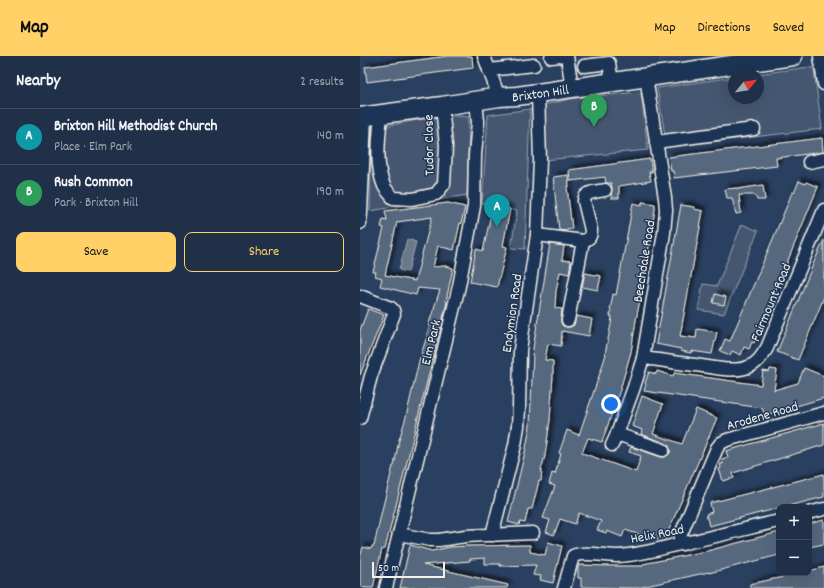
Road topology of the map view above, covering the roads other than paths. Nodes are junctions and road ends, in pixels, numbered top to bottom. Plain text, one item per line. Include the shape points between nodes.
1 (484, 56) edge
2 (567, 56) edge
3 (793, 56) edge
4 (820, 56) edge
5 (740, 60) edge
6 (716, 61) edge
7 (534, 65) dead end
8 (584, 66) dead end
9 (489, 70) junction
10 (646, 77) junction
11 (612, 82) junction
12 (824, 84) edge
13 (572, 88) junction
14 (538, 93) junction
15 (499, 96) junction
16 (476, 100) junction
17 (442, 106) junction
18 (368, 116) edge
19 (754, 129) dead end
20 (656, 142) junction
21 (824, 159) edge
22 (809, 162) dead end
23 (605, 190) dead end
24 (824, 210) edge
25 (360, 223) edge
26 (537, 235) junction
27 (583, 241) junction
28 (360, 296) edge
29 (568, 320) dead end
30 (643, 358) junction
31 (364, 388) edge
32 (824, 413) edge
33 (360, 418) edge
34 (663, 450) dead end
35 (824, 509) edge
36 (812, 512) edge
37 (776, 522) edge
38 (533, 533) dead end
39 (399, 534) junction
40 (492, 535) junction
41 (682, 544) junction
42 (386, 588) edge
43 (564, 588) edge

1 - 9 street
2 - 13 street
3 - 5 highway, Brixton Hill
4 - 12 street
5 - 6 highway, Brixton Hill
6 - 10 highway, Brixton Hill
7 - 9 street
8 - 11 street via 609,63
9 - 15 street
10 - 11 highway, Brixton Hill
10 - 20 street, Beechdale Road
11 - 13 highway, Brixton Hill
13 - 14 highway, Brixton Hill
14 - 15 highway, Brixton Hill
14 - 26 street, Endymion Road via 540,160
15 - 16 highway, Brixton Hill
16 - 17 highway, Brixton Hill
16 - 39 street, Elm Park via 478,122 474,206 459,286
17 - 18 highway, Brixton Hill
17 - 18 street, Tudor Close via 446,146 444,184 436,194 412,199 393,198 384,187 379,170 379,150
18 - 25 street
19 - 20 street
20 - 30 street, Beechdale Road via 665,221
21 - 22 street
23 - 27 street via 584,196 591,235
24 - 30 street, Fairmount Road via 767,348 756,363 734,370
26 - 27 street
26 - 40 street, Endymion Road via 520,350 518,426
27 - 29 street
28 - 31 street via 394,310 371,376
30 - 34 street, Beechdale Road via 614,440
31 - 33 street
32 - 41 street, Arodene Road via 721,443 681,534
35 - 36 street
37 - 41 street, Helix Road
38 - 40 street
39 - 40 street via 430,540
39 - 42 street, Elm Park
41 - 43 street, Helix Road via 617,556 576,554 573,556

